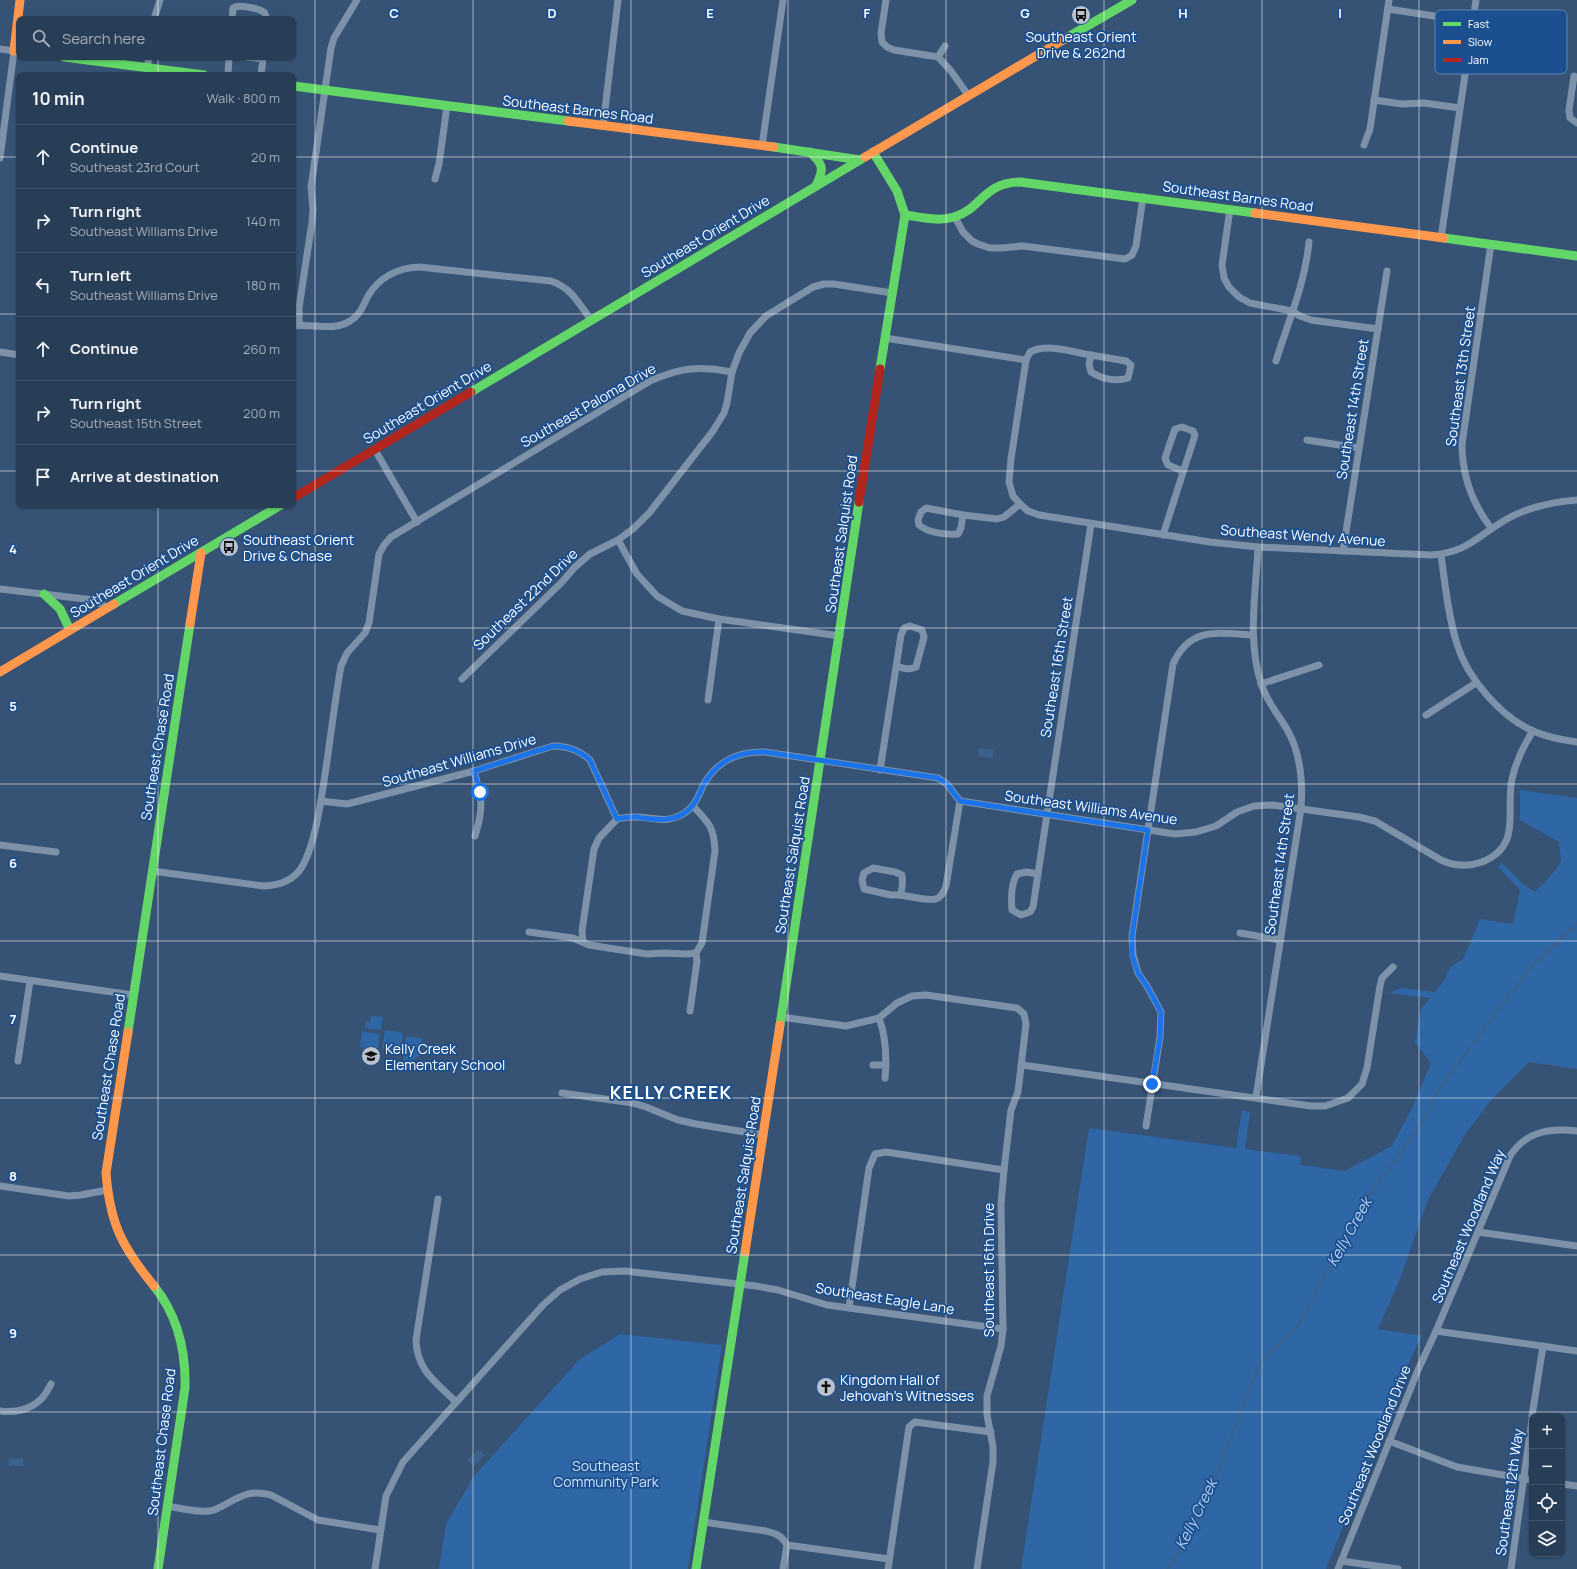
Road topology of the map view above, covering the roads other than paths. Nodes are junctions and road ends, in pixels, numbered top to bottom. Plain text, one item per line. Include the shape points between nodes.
1 (20, 0) edge
2 (160, 0) edge
3 (357, 0) edge
4 (618, 0) edge
5 (783, 0) edge
6 (886, 0) edge
7 (1132, 0) edge
8 (1390, 0) edge
9 (1476, 0) edge
10 (1388, 9) junction
11 (1475, 10) edge
12 (19, 16) edge
13 (155, 16) edge
14 (232, 16) edge
15 (266, 16) edge
16 (1435, 16) edge
17 (945, 46) dead end
18 (0, 49) edge
19 (16, 51) edge
20 (938, 57) junction
21 (87, 60) edge
22 (149, 60) edge
23 (229, 60) edge
24 (263, 60) edge
25 (148, 68) junction
26 (180, 72) edge
27 (228, 72) edge
28 (261, 72) edge
29 (1465, 74) edge
30 (1574, 76) dead end
31 (296, 86) edge
32 (325, 90) junction
33 (968, 95) junction
34 (1374, 100) junction
35 (448, 106) junction
36 (1460, 108) junction
37 (1577, 123) edge
38 (603, 126) junction
39 (1364, 145) dead end
40 (762, 146) junction
41 (810, 152) junction
42 (873, 152) junction
43 (0, 158) edge
44 (860, 160) junction
45 (435, 179) dead end
46 (816, 186) junction
47 (1143, 197) junction
48 (1230, 209) junction
49 (905, 215) junction
50 (955, 216) junction
51 (1441, 238) junction
52 (1309, 242) dead end
53 (1491, 244) junction
54 (1577, 256) edge
55 (1387, 271) dead end
56 (892, 293) junction
57 (1292, 311) junction
58 (591, 320) junction
59 (296, 326) edge
60 (1378, 329) junction
61 (884, 338) junction
62 (0, 352) edge
63 (16, 355) edge
64 (1091, 355) junction
65 (1026, 360) junction
66 (1276, 361) dead end
67 (732, 372) junction
68 (1307, 440) dead end
69 (1360, 448) junction
70 (375, 450) junction
71 (1183, 471) junction
72 (296, 496) edge
73 (1577, 500) edge
74 (1020, 504) junction
75 (276, 508) edge
76 (963, 515) junction
77 (417, 522) junction
78 (1091, 524) junction
79 (1491, 528) junction
80 (1163, 535) junction
81 (618, 540) junction
82 (1258, 547) junction
83 (1343, 551) junction
84 (201, 553) junction
85 (1441, 555) junction
86 (0, 589) edge
87 (44, 594) junction
88 (108, 608) junction
89 (719, 619) junction
90 (70, 630) junction
91 (1253, 635) junction
92 (840, 636) junction
93 (1319, 665) dead end
94 (897, 666) junction
95 (0, 672) edge
96 (462, 680) dead end
97 (1476, 683) junction
98 (1261, 684) junction
99 (708, 700) dead end
100 (1426, 715) dead end
101 (1533, 731) junction
102 (1577, 742) edge
103 (821, 761) junction
104 (880, 770) junction
105 (474, 771) junction
106 (321, 801) junction
107 (960, 801) junction
108 (693, 806) junction
109 (1301, 808) junction
110 (1046, 815) junction
111 (617, 819) junction
112 (1148, 830) junction
113 (475, 836) dead end
114 (0, 845) edge
115 (56, 852) dead end
116 (152, 871) junction
117 (1038, 874) junction
118 (900, 895) junction
119 (529, 932) dead end
120 (1240, 933) dead end
121 (1281, 940) junction
122 (583, 942) junction
123 (696, 953) junction
124 (1393, 967) dead end
125 (0, 976) edge
126 (30, 981) junction
127 (133, 995) junction
128 (690, 1011) dead end
129 (781, 1017) junction
130 (879, 1018) junction
131 (18, 1061) dead end
132 (873, 1065) dead end
133 (886, 1065) junction
134 (1022, 1065) junction
135 (885, 1078) dead end
136 (1152, 1084) junction
137 (562, 1093) dead end
138 (1256, 1097) junction
139 (1146, 1126) dead end
140 (1577, 1130) edge
141 (763, 1135) junction
142 (1004, 1170) junction
143 (0, 1186) edge
144 (107, 1190) junction
145 (438, 1199) dead end
146 (1478, 1232) junction
147 (1577, 1246) edge
148 (740, 1284) junction
149 (849, 1308) junction
150 (1003, 1329) junction
151 (1436, 1331) junction
152 (1543, 1346) junction
153 (1577, 1351) edge
154 (51, 1384) dead end
155 (456, 1402) junction
156 (0, 1411) edge
157 (1532, 1413) edge
158 (991, 1432) junction
159 (1529, 1439) edge
160 (1389, 1441) junction
161 (1523, 1479) junction
162 (1529, 1480) edge
163 (1565, 1484) edge
164 (1577, 1486) edge
165 (167, 1506) junction
166 (703, 1522) junction
167 (380, 1530) junction
168 (787, 1545) junction
169 (889, 1559) junction
170 (1341, 1561) junction
171 (158, 1569) edge
172 (375, 1569) edge
173 (696, 1569) edge
174 (783, 1569) edge
175 (888, 1569) edge
176 (977, 1569) edge
177 (1338, 1569) edge
178 (1398, 1569) edge
179 (1511, 1569) edge

1 - 12 street
2 - 13 street
3 - 32 street via 334,38
4 - 38 street
5 - 40 street
6 - 20 street via 881,33 882,42 886,47
7 - 33 street, Southeast Orient Drive
8 - 10 street
9 - 11 street
10 - 16 street
10 - 34 street
14 - 15 street via 233,8 236,6 262,11
17 - 20 street
18 - 19 street
19 - 43 street
20 - 33 street
21 - 25 street
22 - 25 street
23 - 27 street
24 - 28 street
25 - 26 street
29 - 36 street
30 - 37 street via 1569,110 1570,118
31 - 32 street, Southeast Barnes Road
32 - 35 street, Southeast Barnes Road
32 - 59 street via 311,187 312,222
33 - 42 street, Southeast Orient Drive
34 - 36 street
34 - 39 street via 1370,129
35 - 38 street, Southeast Barnes Road
35 - 45 street
36 - 51 street
38 - 40 street, Southeast Barnes Road
40 - 41 street, Southeast Barnes Road
41 - 44 street, Southeast Barnes Road
41 - 46 street via 823,165 822,175
42 - 44 street, Southeast Orient Drive
42 - 49 street, Southeast Salquist Road via 898,193
44 - 46 street, Southeast Orient Drive
46 - 58 street, Southeast Orient Drive
47 - 48 street, Southeast Barnes Road
47 - 50 street, Southeast Barnes Road via 1030,182 1011,182 996,187 968,210
47 - 50 street via 1136,246 1132,255 1125,259 1023,246 990,248 978,244 963,232
48 - 51 street, Southeast Barnes Road
48 - 57 street via 1222,265 1224,278 1229,287 1238,297 1250,303
49 - 50 street, Southeast Barnes Road via 935,218
49 - 56 street, Southeast Salquist Road
51 - 53 street, Southeast Barnes Road
52 - 57 street via 1304,277
53 - 54 street, Southeast Barnes Road
53 - 79 street, Southeast 13th Street via 1462,444 1463,467 1469,488 1478,509
55 - 60 street, Southeast 14th Street
56 - 61 street, Southeast Salquist Road
56 - 67 street via 834,284 813,287 766,316 750,333
57 - 60 street via 1311,320
57 - 66 street
58 - 59 street via 569,290 561,284 419,267 399,270 381,280 358,314 350,321 331,327
58 - 70 street, Southeast Orient Drive
60 - 69 street, Southeast 14th Street
61 - 65 street
61 - 92 street, Southeast Salquist Road
62 - 63 street
64 - 64 street via 1126,361 1130,365 1128,378 1121,381 1098,377 1091,372
64 - 65 street via 1038,348 1030,352
65 - 74 street via 1009,482 1013,496
67 - 77 street, Southeast Paloma Drive via 712,368 691,368 670,372 650,381
67 - 81 street, Southeast 22nd Drive via 724,413 713,431 650,512
68 - 69 street
69 - 83 street, Southeast 14th Street
70 - 72 street, Southeast Orient Drive
70 - 77 street
71 - 71 street via 1168,465 1166,458 1176,429 1182,427 1193,431 1195,436
71 - 80 street
73 - 79 street, Southeast Wendy Avenue via 1541,505 1518,513
74 - 76 street via 1004,517 997,519
74 - 78 street, Southeast Wendy Avenue via 1028,511 1039,515
75 - 84 street, Southeast Orient Drive
76 - 76 street via 926,508 920,512 918,520 924,529 958,534
77 - 106 street, Southeast Paloma Drive via 391,537 379,554 369,623 365,633 347,653 341,666
78 - 80 street, Southeast Wendy Avenue
78 - 110 street, Southeast 16th Street
79 - 85 street, Southeast Wendy Avenue via 1464,548
80 - 82 street, Southeast Wendy Avenue
81 - 89 street via 637,574 657,596 682,611
81 - 96 street, Southeast 22nd Drive via 598,549 575,566 562,582
82 - 83 street, Southeast Wendy Avenue
82 - 91 street, Southeast 14th Street
83 - 85 street, Southeast Wendy Avenue
84 - 88 street, Southeast Orient Drive
84 - 116 street, Southeast Chase Road
85 - 97 street via 1455,638 1464,663
86 - 87 street
87 - 88 street via 94,600
87 - 90 street via 60,609
88 - 90 street, Southeast Orient Drive
89 - 92 street
89 - 99 street
90 - 95 street, Southeast Orient Drive
91 - 98 street, Southeast 14th Street
91 - 112 street via 1212,632 1202,634 1184,645 1178,654 1171,674
92 - 103 street, Southeast Salquist Road
93 - 98 street
94 - 94 street via 904,669 916,667 924,637 922,630 910,626 904,628
94 - 104 street
97 - 100 street
97 - 101 street via 1508,714
98 - 109 street, Southeast 14th Street via 1295,746 1303,789
101 - 102 street via 1551,738
101 - 109 street, Southeast Williams Avenue via 1520,753 1512,780 1510,826 1504,847 1493,857 1477,864 1451,864 1375,821
103 - 104 street
103 - 108 street via 765,752 746,752 722,763 712,773
103 - 129 street, Southeast Salquist Road
104 - 107 street via 938,778 947,784
105 - 106 street, Southeast Williams Drive via 347,804
105 - 111 street, Southeast Williams Drive via 553,746 572,749 590,760
105 - 113 street via 482,805
106 - 116 street via 306,859 293,878 284,883 264,886
107 - 110 street, Southeast Williams Avenue
107 - 118 street via 946,886 942,894 936,899
108 - 111 street via 684,813 665,820 633,816
108 - 123 street via 709,822 714,836 715,851 702,943
109 - 112 street, Southeast Williams Avenue via 1254,806 1236,812 1216,826 1196,832 1175,834
109 - 121 street, Southeast 14th Street
110 - 112 street, Southeast Williams Avenue
110 - 117 street, Southeast 16th Street
111 - 122 street via 599,838 594,849 582,931
112 - 136 street via 1132,936 1132,955 1138,973 1161,1012 1160,1038
114 - 115 street
116 - 127 street, Southeast Chase Road
117 - 117 street, Southeast 16th Street via 1017,874 1014,879 1012,910 1021,915 1030,912
118 - 118 street via 864,889 864,873 873,868 902,875
119 - 122 street via 573,938
120 - 121 street
121 - 138 street, Southeast 14th Street
122 - 123 street via 647,954
123 - 128 street via 698,961
124 - 138 street via 1382,978 1362,1084 1348,1098 1325,1106 1311,1106
125 - 126 street
126 - 127 street
126 - 131 street
127 - 144 street, Southeast Chase Road via 108,1157
129 - 130 street via 846,1026
129 - 141 street, Southeast Salquist Road
130 - 133 street via 883,1030
130 - 134 street, Southeast 16th Drive via 897,1003 912,996 926,995 1017,1008 1024,1014 1026,1024
132 - 133 street
133 - 135 street
134 - 136 street
134 - 142 street, Southeast 16th Drive via 1018,1092 1011,1110
136 - 138 street
136 - 139 street
137 - 141 street via 633,1103 678,1120
140 - 146 street, Southeast Woodland Way via 1554,1129 1542,1132 1524,1140 1516,1147
141 - 148 street, Southeast Salquist Road
142 - 149 street via 886,1152 875,1154 869,1168
142 - 150 street, Southeast 16th Drive via 1001,1204
143 - 144 street via 69,1196
144 - 165 street, Southeast Chase Road via 119,1236 166,1303 182,1347 185,1388
145 - 155 street via 416,1351 425,1371
146 - 147 street
146 - 151 street, Southeast Woodland Way
148 - 149 street, Southeast Eagle Lane via 778,1290 827,1305
148 - 155 street, Southeast Eagle Lane via 625,1271 602,1272 580,1279 560,1290 543,1305
148 - 166 street, Southeast Salquist Road
149 - 150 street, Southeast Eagle Lane
150 - 158 street, Southeast 16th Drive via 1001,1346 987,1396 987,1415
151 - 152 street
151 - 160 street, Southeast Woodland Drive
152 - 153 street
152 - 157 street, Southeast 12th Way
154 - 156 street via 41,1400 33,1405 15,1412
155 - 167 street, Southeast Eagle Lane via 403,1462 386,1496
158 - 169 street via 915,1422 909,1427
158 - 176 street, Southeast 16th Drive via 993,1462
159 - 161 street, Southeast 12th Way
160 - 161 street via 1457,1467
160 - 170 street, Southeast Woodland Drive
161 - 162 street
161 - 179 street, Southeast 12th Way
163 - 164 street
165 - 167 street via 214,1510 250,1493 262,1493 318,1520
165 - 171 street, Southeast Chase Road
166 - 168 street via 766,1530 782,1538
166 - 173 street, Southeast Salquist Road
167 - 172 street, Southeast Eagle Lane
168 - 169 street
168 - 174 street
169 - 175 street
170 - 177 street, Southeast Woodland Drive
170 - 178 street

